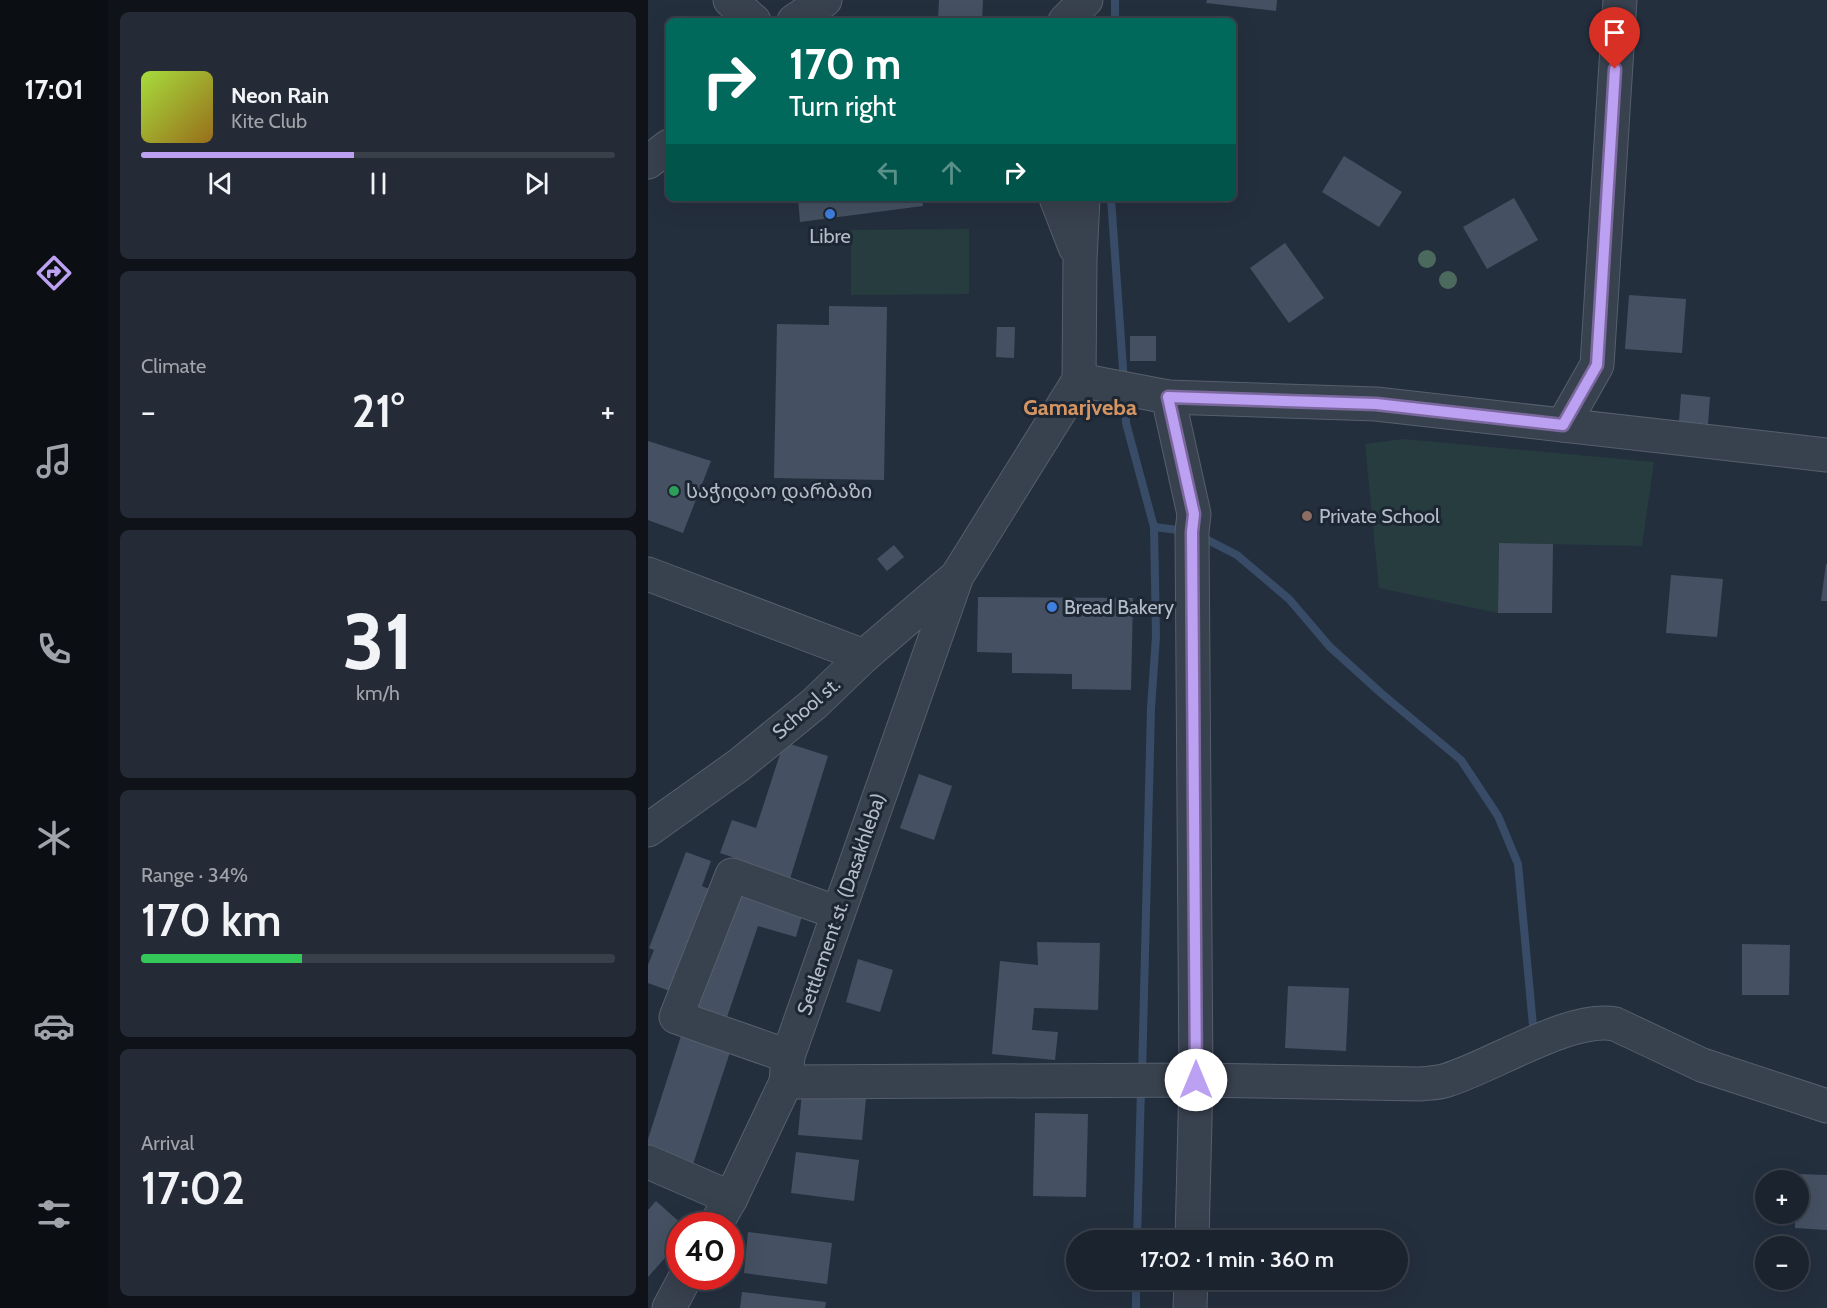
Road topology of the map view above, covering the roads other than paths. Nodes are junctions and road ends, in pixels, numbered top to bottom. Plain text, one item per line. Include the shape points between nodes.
1 (730, 0) edge
2 (825, 0) edge
3 (1086, 0) edge
4 (1092, 0) edge
5 (1620, 0) edge
6 (751, 18) edge
7 (798, 18) edge
8 (1068, 18) edge
9 (1091, 18) edge
10 (666, 148) edge
11 (648, 162) edge
12 (1057, 201) edge
13 (1083, 201) edge
14 (1080, 260) junction
15 (1079, 380) junction
16 (1168, 397) junction
17 (1563, 425) junction
18 (1827, 455) edge
19 (648, 574) edge
20 (957, 576) junction
21 (864, 656) junction
22 (648, 830) edge
23 (838, 913) junction
24 (787, 1069) junction
25 (1196, 1080) junction
26 (1827, 1106) edge
27 (648, 1162) edge
28 (723, 1212) edge
29 (1192, 1230) edge
30 (679, 1290) edge
31 (1191, 1290) edge
32 (669, 1308) edge
33 (1190, 1308) edge

1 - 6 street
2 - 7 street
3 - 8 street
4 - 9 street
5 - 17 street via 1597,365
10 - 11 street
12 - 14 street
13 - 14 street
14 - 15 street
15 - 16 street
15 - 20 street
16 - 17 street via 1376,404
16 - 25 street via 1194,514
17 - 18 street
19 - 21 street
20 - 21 street, School st.
20 - 23 street, Settlement st. (Dasakhleba)
21 - 22 street, School st. via 814,704 739,765
23 - 24 street, Settlement st. (Dasakhleba)
23 - 24 street via 732,875 676,1017
24 - 25 street
24 - 28 street, Settlement st. (Dasakhleba)
25 - 26 street via 1420,1084 1445,1081 1570,1029 1603,1022 1712,1069
25 - 29 street
27 - 28 street
30 - 32 street
31 - 33 street

